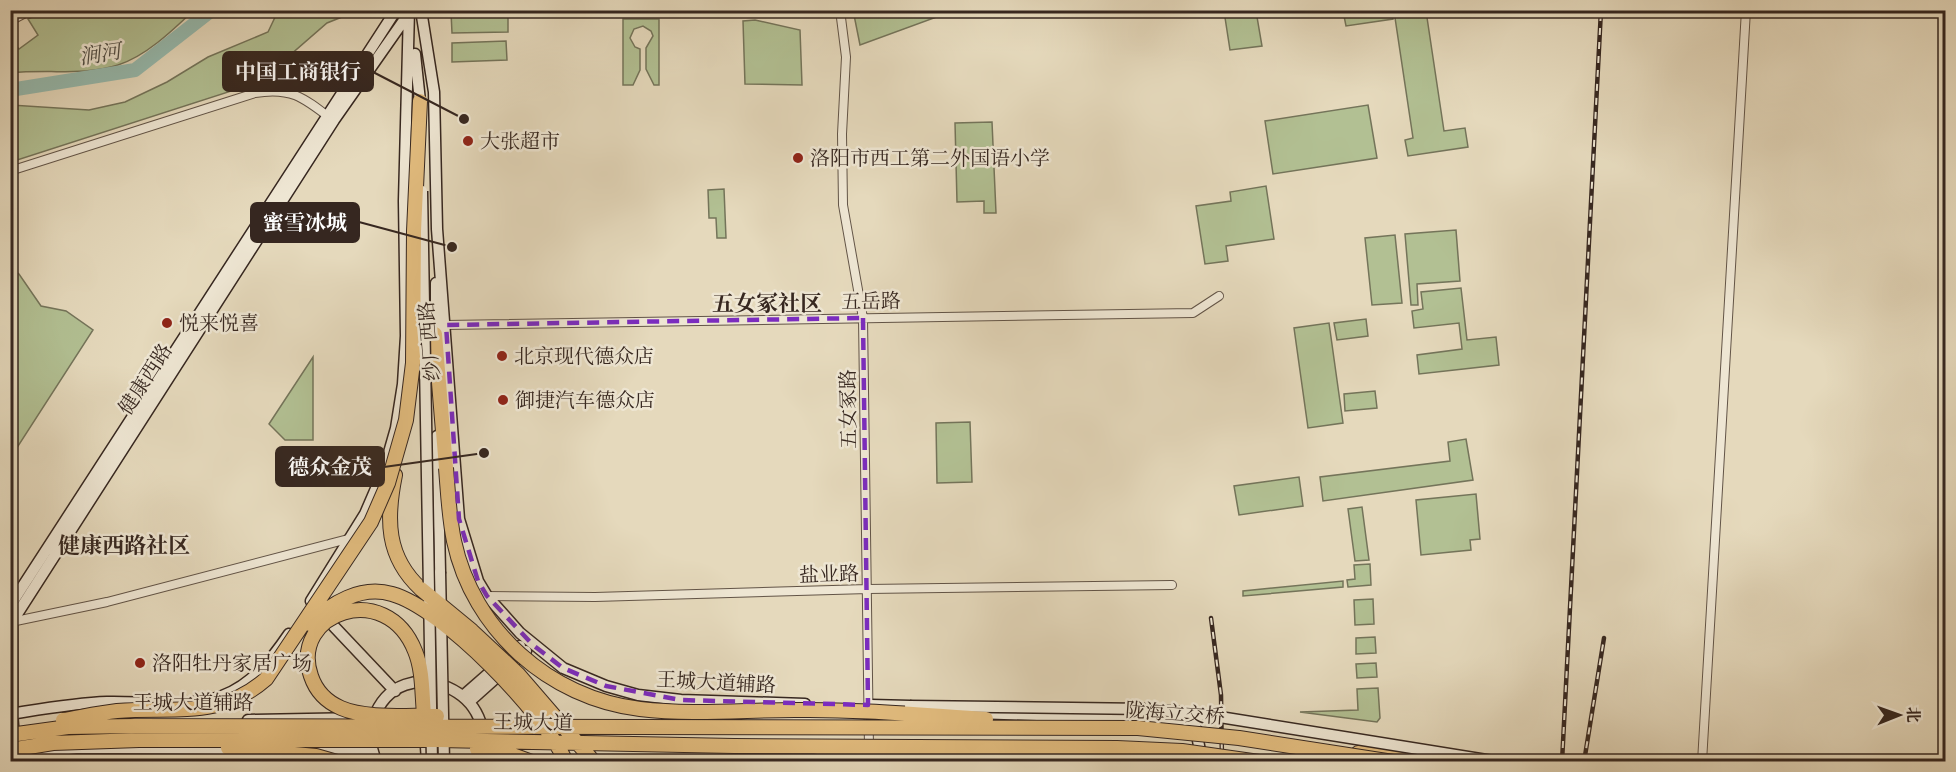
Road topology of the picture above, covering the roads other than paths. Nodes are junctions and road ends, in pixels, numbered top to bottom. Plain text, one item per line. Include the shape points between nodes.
1 (31, 10) edge
2 (396, 10) edge
3 (422, 10) edge
4 (840, 10) edge
5 (1746, 10) edge
6 (410, 11) edge
7 (10, 21) edge
8 (420, 101) junction
9 (331, 118) junction
10 (10, 171) edge
11 (1219, 296) dead end
12 (863, 318) junction
13 (441, 330) junction
14 (406, 420) junction
15 (348, 539) junction
16 (1172, 585) dead end
17 (868, 589) junction
18 (487, 596) junction
19 (310, 602) junction
20 (10, 606) edge
21 (11, 622) edge
22 (441, 642) junction
23 (530, 642) junction
24 (266, 679) junction
25 (395, 690) junction
26 (466, 699) junction
27 (868, 705) junction
28 (11, 714) edge
29 (424, 714) joint
30 (374, 717) junction
31 (520, 725) junction
32 (952, 728) joint
33 (1138, 728) junction
34 (11, 730) edge
35 (139, 740) junction
36 (1056, 747) joint
37 (1117, 748) junction
38 (1446, 752) junction
39 (1335, 753) junction
40 (14, 756) edge
41 (374, 756) edge
42 (903, 761) edge
43 (338, 762) edge
44 (427, 762) edge
45 (432, 762) edge
46 (444, 762) edge
47 (449, 762) edge
48 (475, 762) edge
49 (532, 762) edge
50 (566, 762) edge
51 (594, 762) edge
52 (799, 762) edge
53 (869, 762) edge
54 (876, 762) edge
55 (895, 762) edge
56 (1092, 762) edge
57 (1155, 762) edge
58 (1202, 762) edge
59 (1259, 762) edge
60 (1393, 762) edge
61 (1499, 762) edge
62 (1702, 762) edge

1 - 7 street
2 - 9 main road, 健康西路
3 - 13 main road via 434,92
4 - 12 street, 五女冢路 via 846,57 843,205
5 - 62 street
6 - 8 main road
6 - 9 main road, 健康西路
6 - 15 main road, 纱厂西路 via 403,384 384,470 366,514
8 - 14 highway, bridge via 413,363
8 - 45 main road, bridge
9 - 10 street via 291,92 275,89
9 - 20 main road, 健康西路
9 - 21 main road, 健康西路
11 - 12 street, 五岳路 via 1193,313
12 - 13 street, 五岳路
12 - 17 street, 五女冢路
13 - 18 main road, 纱厂西路 via 459,519 478,581
13 - 22 main road, bridge
13 - 33 highway, bridge via 446,468 453,540 465,578 482,611 505,641 555,681 585,696 641,709 836,709
14 - 24 highway, bridge via 388,483 371,522
14 - 51 highway, bridge via 389,520 398,561 421,589 518,674
15 - 19 main road, 纱厂西路
15 - 21 street via 107,602
16 - 17 street, 盐业路
17 - 18 street, 盐业路
17 - 27 street, 五女冢路
18 - 23 main road, 纱厂西路
19 - 25 main road
19 - 28 main road, 王城大道辅路 via 264,667 221,697 104,702
21 - 28 main road
22 - 46 main road, bridge
22 - 47 main road, bridge
23 - 26 main road
23 - 27 main road, 王城大道辅路 via 563,668 638,695 681,700
24 - 34 highway, bridge via 246,695 223,705 196,710 117,711
24 - 50 highway, bridge via 306,627 329,608 360,593 392,594 426,611 506,682 547,730
25 - 26 main road via 430,682 451,687
25 - 30 main road
26 - 48 main road via 478,718 481,737
27 - 38 main road, 王城大道辅路, bridge via 1147,709
27 - 53 street, 五女冢路
27 - 58 main road via 1195,724
28 - 34 main road
29 - 31 highway, bridge via 420,666 399,624 388,616 364,609 350,610 337,615 315,634 308,655 309,672 319,691 339,707
29 - 44 main road, bridge
30 - 34 main road, 王城大道辅路 via 94,720
30 - 41 main road via 370,734
31 - 32 highway, 王城大道, bridge
31 - 34 highway, 王城大道, bridge
32 - 33 highway, 陇海立交桥, bridge
33 - 39 highway, 陇海立交桥, bridge via 1229,736
34 - 40 main road
35 - 36 highway, 王城大道, bridge
35 - 40 highway, 王城大道, bridge via 53,743
35 - 43 highway, bridge via 316,756
35 - 49 highway, bridge via 412,745 494,750
36 - 37 highway, 陇海立交桥, bridge
37 - 52 highway, bridge
37 - 59 highway, 陇海立交桥, bridge via 1182,751
38 - 39 highway, bridge
38 - 61 main road, 王城大道辅路, bridge
39 - 60 highway, 陇海立交桥, bridge
40 - 41 main road via 90,748
42 - 55 main road
42 - 56 main road
54 - 57 main road via 903,756 1091,756

